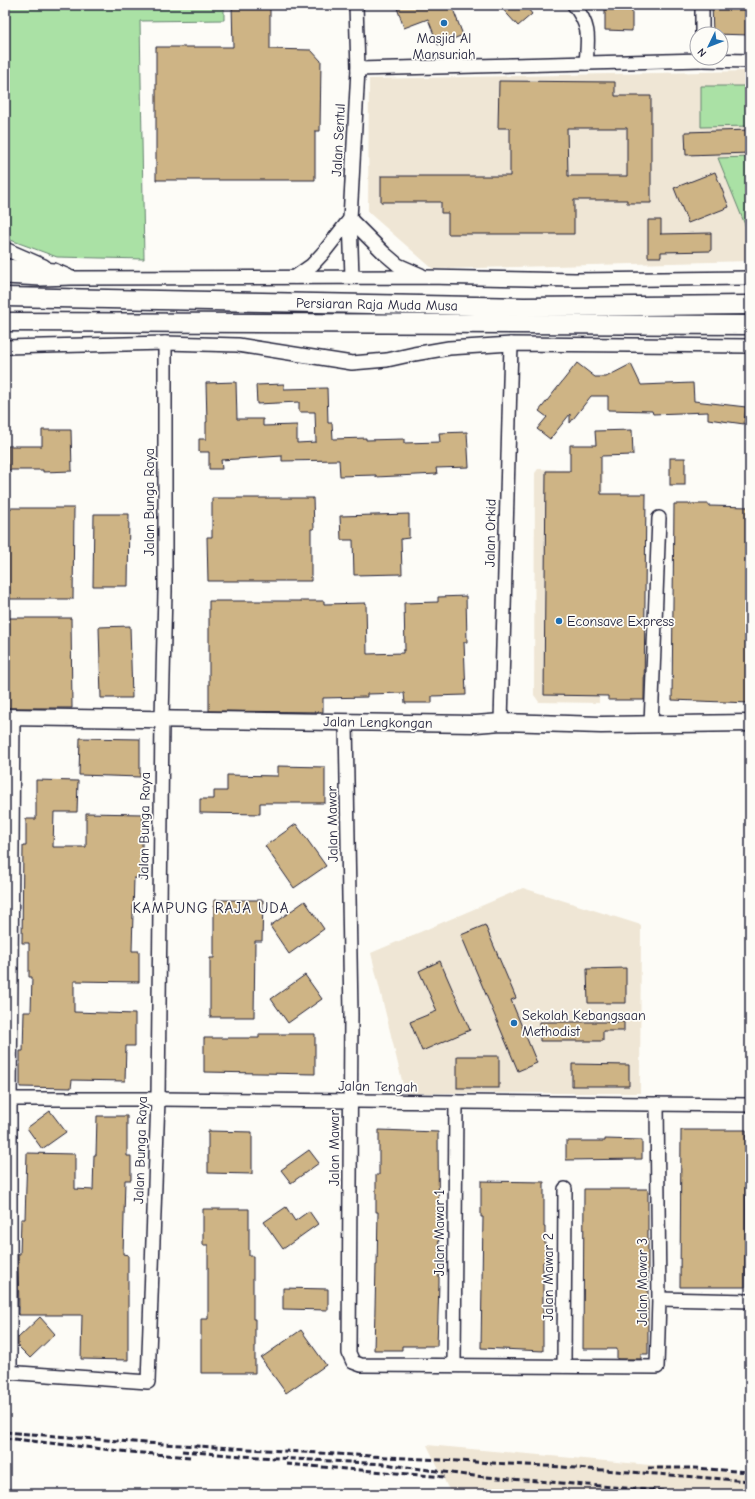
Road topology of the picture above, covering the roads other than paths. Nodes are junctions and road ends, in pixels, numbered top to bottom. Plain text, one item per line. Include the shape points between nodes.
1 (356, 5) edge
2 (574, 5) edge
3 (702, 5) edge
4 (702, 26) edge
5 (689, 59) edge
6 (729, 60) edge
7 (750, 61) edge
8 (586, 63) junction
9 (358, 69) junction
10 (350, 219) junction
11 (5, 250) edge
12 (5, 266) edge
13 (54, 270) junction
14 (5, 277) edge
15 (352, 277) junction
16 (426, 277) junction
17 (71, 278) junction
18 (295, 278) junction
19 (750, 278) edge
20 (5, 297) edge
21 (750, 305) edge
22 (5, 322) edge
23 (750, 325) edge
24 (164, 343) junction
25 (511, 344) junction
26 (750, 346) edge
27 (5, 347) edge
28 (659, 518) dead end
29 (9, 717) edge
30 (162, 719) junction
31 (346, 722) junction
32 (501, 722) junction
33 (750, 723) edge
34 (650, 725) junction
35 (7, 1099) edge
36 (158, 1099) junction
37 (350, 1101) junction
38 (456, 1102) junction
39 (657, 1104) junction
40 (750, 1106) edge
41 (565, 1189) dead end
42 (8, 1234) edge
43 (659, 1299) junction
44 (750, 1301) edge
45 (454, 1365) junction
46 (564, 1366) junction
47 (7, 1372) edge

1 - 9 street, Jalan Sentul
2 - 8 street via 583,16 588,33
3 - 4 street
5 - 8 street
6 - 7 street
8 - 9 street
9 - 10 street, Jalan Sentul
10 - 15 street, Jalan Sentul
10 - 16 street via 398,265
10 - 18 street via 312,265
11 - 13 street
12 - 13 street
13 - 17 street
14 - 17 street
15 - 16 street
15 - 18 street
16 - 19 street via 575,280
17 - 18 street
20 - 21 main road, Persiaran Raja Muda Musa via 524,307
22 - 23 main road, Persiaran Raja Muda Musa
24 - 25 street via 238,345 352,363 387,360 449,348
24 - 27 street
24 - 30 street, Jalan Bunga Raya via 165,591
25 - 26 street
25 - 32 street, Jalan Orkid
28 - 34 street
29 - 30 street, Jalan Lengkongan
29 - 35 street
30 - 31 street, Jalan Lengkongan
30 - 36 street, Jalan Bunga Raya
31 - 32 street, Jalan Lengkongan
31 - 37 street, Jalan Mawar
32 - 34 street, Jalan Lengkongan
33 - 34 street, Jalan Lengkongan
35 - 36 street, Jalan Tengah
35 - 42 street
36 - 37 street, Jalan Tengah
36 - 47 street, Jalan Bunga Raya via 148,1382
37 - 38 street, Jalan Tengah
37 - 45 street, Jalan Mawar via 348,1353 353,1362 361,1365
38 - 39 street, Jalan Tengah
38 - 45 street, Jalan Mawar 1
39 - 40 street, Jalan Tengah
39 - 43 street, Jalan Mawar 3
41 - 46 street, Jalan Mawar 2
42 - 47 street
43 - 44 street
43 - 46 street, Jalan Mawar 3 via 657,1367
45 - 46 street, Jalan Mawar

